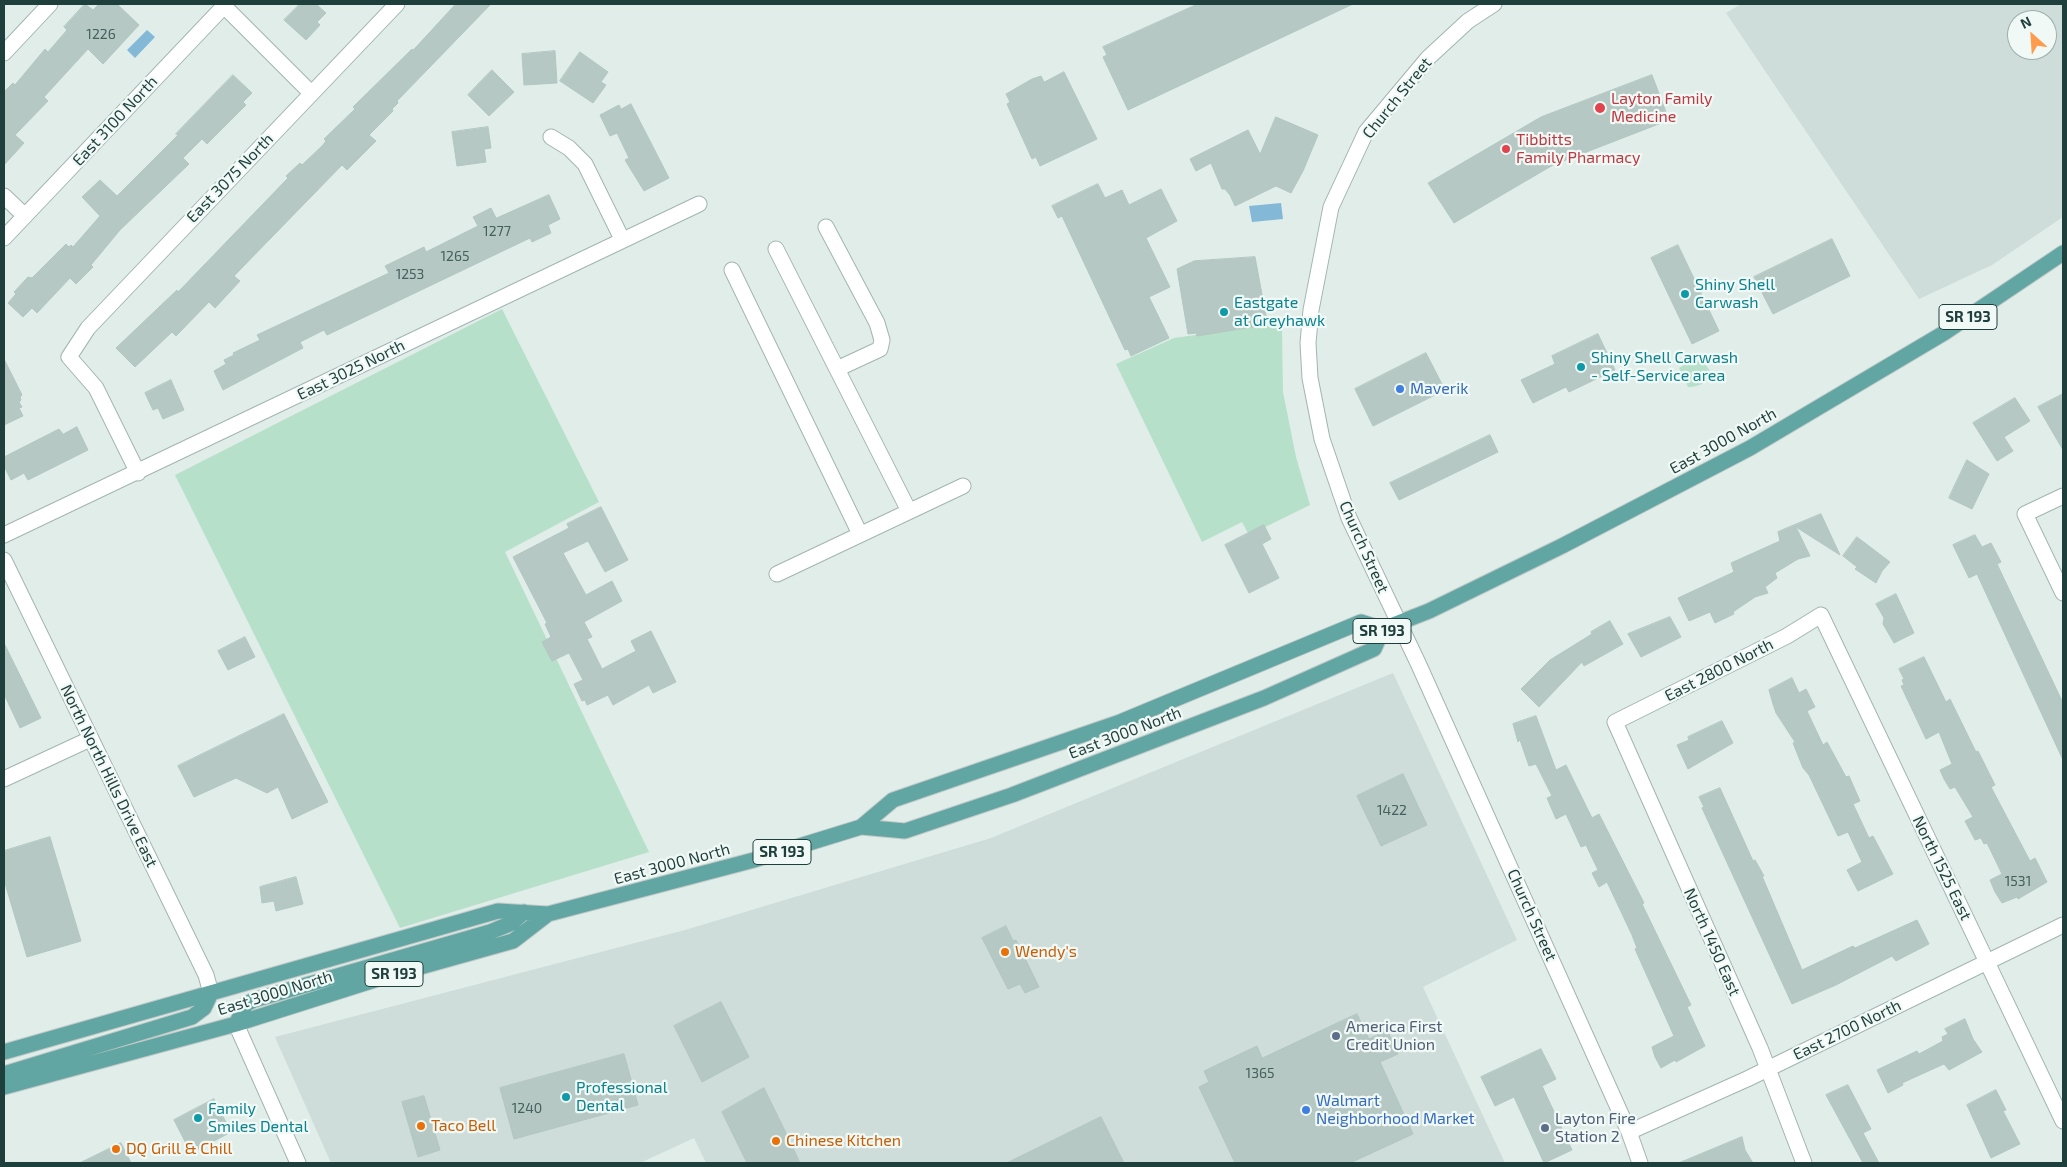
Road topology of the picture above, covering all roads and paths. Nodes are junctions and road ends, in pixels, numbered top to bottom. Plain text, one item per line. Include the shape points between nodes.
1 (50, 4) edge
2 (397, 4) edge
3 (1494, 4) edge
4 (225, 5) edge
5 (4, 52) edge
6 (311, 94) junction
7 (551, 137) dead end
8 (4, 196) edge
9 (699, 204) dead end
10 (25, 216) junction
11 (826, 226) dead end
12 (4, 238) edge
13 (622, 239) junction
14 (776, 250) dead end
15 (2063, 253) edge
16 (732, 270) dead end
17 (837, 369) junction
18 (138, 473) junction
19 (963, 486) dead end
20 (2063, 496) edge
21 (909, 511) junction
22 (860, 534) junction
23 (4, 535) edge
24 (4, 560) edge
25 (777, 574) dead end
26 (2063, 593) edge
27 (1821, 615) joint
28 (1398, 624) junction
29 (1383, 629) junction
30 (1615, 722) joint
31 (90, 738) junction
32 (4, 779) edge
33 (861, 827) junction
34 (524, 912) junction
35 (548, 914) junction
36 (2063, 925) edge
37 (1987, 961) junction
38 (211, 993) junction
39 (236, 1024) junction
40 (4, 1052) edge
41 (1768, 1069) junction
42 (4, 1074) edge
43 (4, 1086) edge
44 (2063, 1121) edge
45 (1630, 1132) junction
46 (298, 1163) edge
47 (1640, 1163) edge
48 (1804, 1163) edge

1 - 5 street
2 - 6 street, East 3075 North
3 - 28 street, Church Street via 1468,21 1428,58 1366,132 1331,207 1310,310 1310,378 1322,439 1349,518
4 - 6 street
4 - 10 street, East 3100 North
6 - 18 street, East 3075 North via 88,328 69,357 96,388
7 - 13 street via 569,148 585,164
8 - 10 street
9 - 13 street, East 3025 North
10 - 12 street, East 3100 North
11 - 17 street via 877,323 882,340 880,348
13 - 18 street, East 3025 North
14 - 17 street
15 - 28 main road, East 3000 North / SR 193 via 1944,333 1750,448 1562,546
16 - 22 street
17 - 21 street
18 - 23 street, East 3025 North
19 - 21 street
20 - 26 street via 2025,514
21 - 22 street
22 - 25 street
24 - 31 street, North North Hills Drive East
27 - 30 street, East 2800 North via 1787,636
27 - 37 street, North 1525 East
28 - 29 main road, East 3000 North / SR 193
28 - 45 street, Church Street
29 - 33 main road, East 3000 North / SR 193 via 1361,622 1120,722 893,800
29 - 33 main road, East 3000 North / SR 193 via 1374,649 1264,698 1012,795 905,831
30 - 41 street, North 1450 East
31 - 32 street
31 - 38 street, North North Hills Drive East via 206,975
33 - 35 main road, East 3000 North / SR 193 via 746,862
34 - 35 main road, East 3000 North / SR 193
34 - 38 main road, East 3000 North / SR 193 via 498,911
34 - 39 main road via 512,923 490,932 254,1000 246,1004
35 - 39 main road, East 3000 North / SR 193 via 513,940
36 - 37 street, East 2700 North
37 - 41 street, East 2700 North
37 - 44 street, North 1525 East
38 - 40 main road, East 3000 North / SR 193
38 - 42 main road via 204,1008 192,1017
39 - 43 main road, East 3000 North / SR 193
39 - 46 street
41 - 45 street, East 2700 North
41 - 48 street, North 1450 East
45 - 47 street, Church Street

